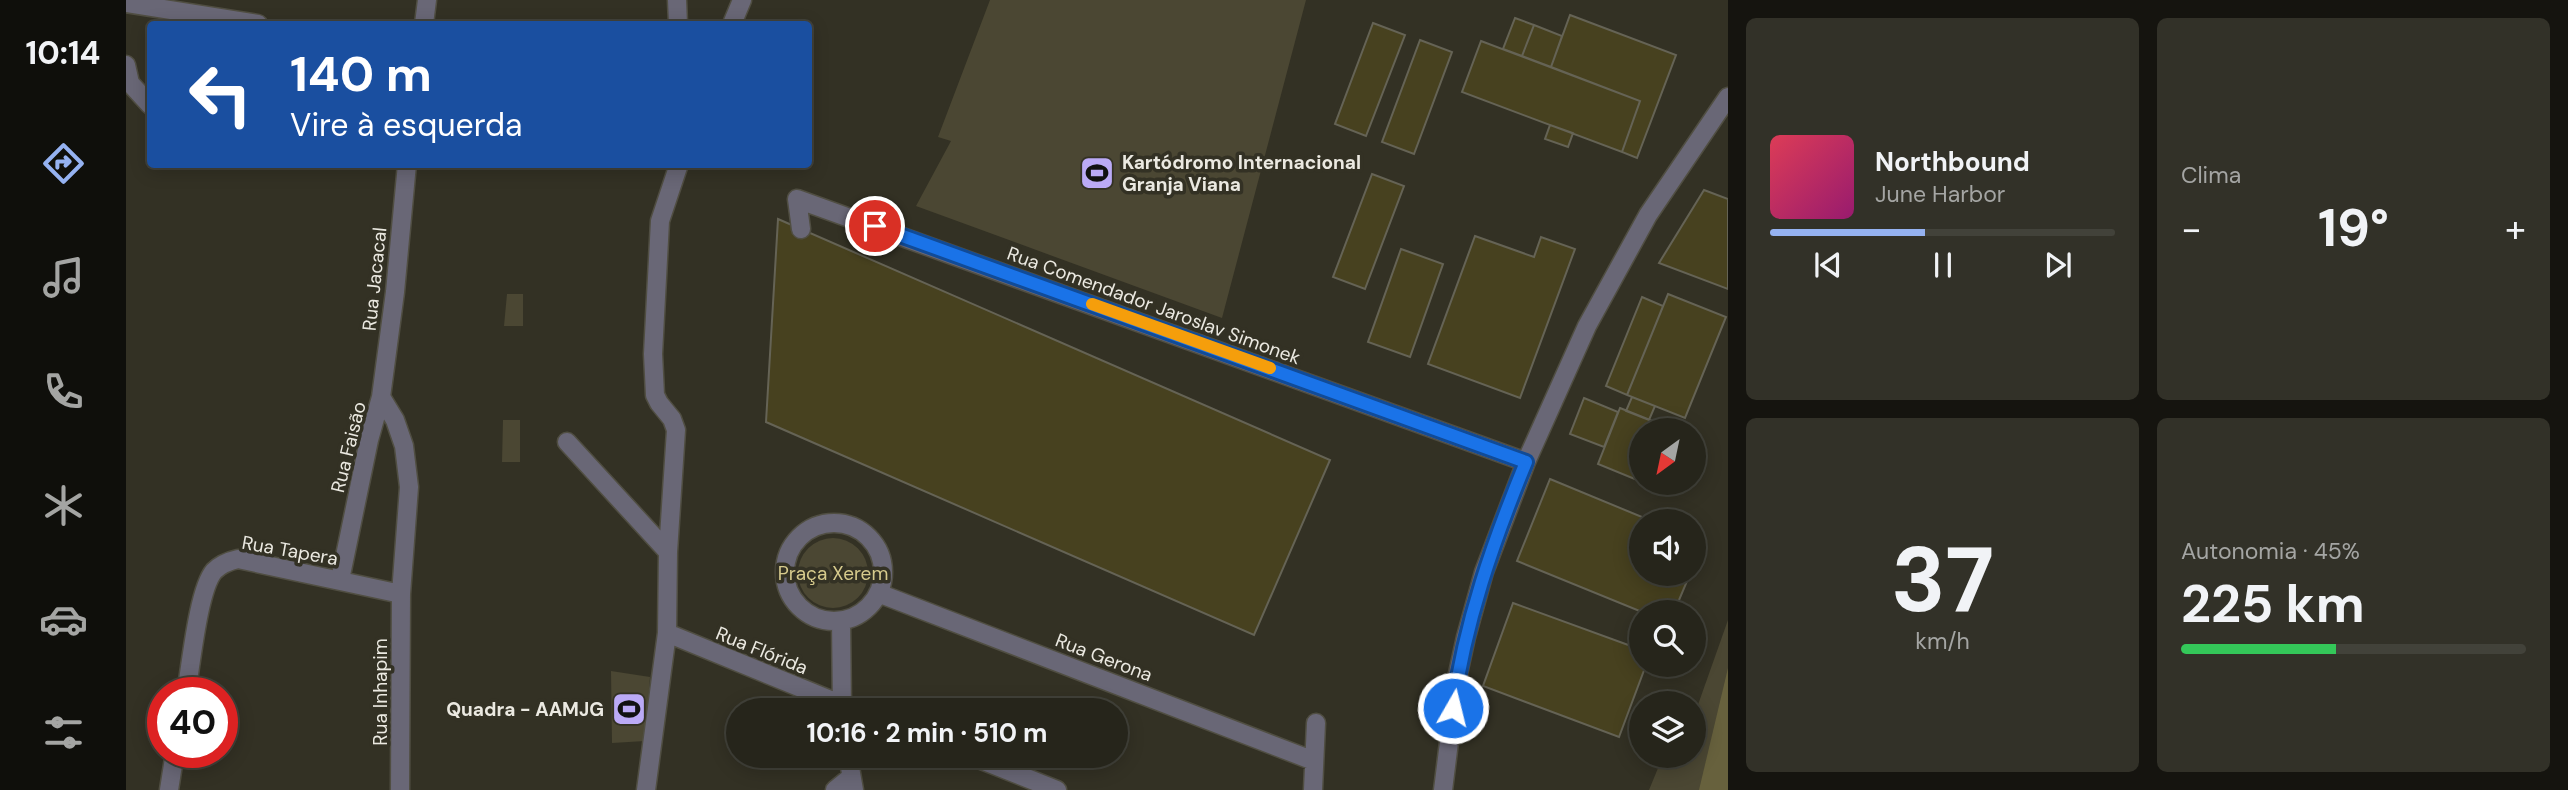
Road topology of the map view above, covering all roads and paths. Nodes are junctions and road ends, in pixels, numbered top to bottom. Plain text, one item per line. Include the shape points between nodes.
1 (427, 0) edge
2 (677, 0) edge
3 (742, 0) edge
4 (126, 3) edge
5 (239, 21) edge
6 (424, 21) edge
7 (678, 21) edge
8 (733, 21) edge
9 (127, 79) edge
10 (1728, 97) edge
11 (147, 101) edge
12 (407, 168) edge
13 (678, 168) edge
14 (801, 229) dead end
15 (381, 397) junction
16 (567, 442) dead end
17 (1526, 462) junction
18 (668, 552) junction
19 (340, 580) junction
20 (878, 593) junction
21 (401, 594) junction
22 (841, 621) junction
23 (667, 633) junction
24 (189, 677) edge
25 (820, 698) edge
26 (845, 698) edge
27 (1316, 723) dead end
28 (1314, 761) junction
29 (172, 768) edge
30 (1001, 768) edge
31 (853, 783) edge
32 (169, 790) edge
33 (400, 790) edge
34 (646, 790) edge
35 (835, 790) edge
36 (1057, 790) edge
37 (1313, 790) edge
38 (1443, 790) edge

1 - 6 street
2 - 7 street
3 - 8 street
4 - 5 street
9 - 11 street
10 - 17 street via 1648,215 1587,326
12 - 15 street, Rua Jacacal
13 - 18 street via 660,221 653,354 655,395 676,430
14 - 17 street, Rua Comendador Jaroslav Simonek via 797,199
15 - 19 street, Rua Faisão
15 - 21 street, Rua Faisão via 395,420 407,466
16 - 18 street
17 - 38 street via 1484,572 1466,637
18 - 23 street
19 - 21 street, Rua Tapera
19 - 24 street, Rua Tapera via 238,559 224,563 204,592
20 - 22 street via 856,616
20 - 22 street via 882,562 865,535 835,523 805,533 787,559 789,591 810,615
20 - 28 street, Rua Gerona
21 - 33 street, Rua Inhapim
22 - 26 street
23 - 25 street, Rua Flórida
23 - 34 street
27 - 28 street
28 - 37 street
29 - 32 street
30 - 36 street
31 - 35 street

